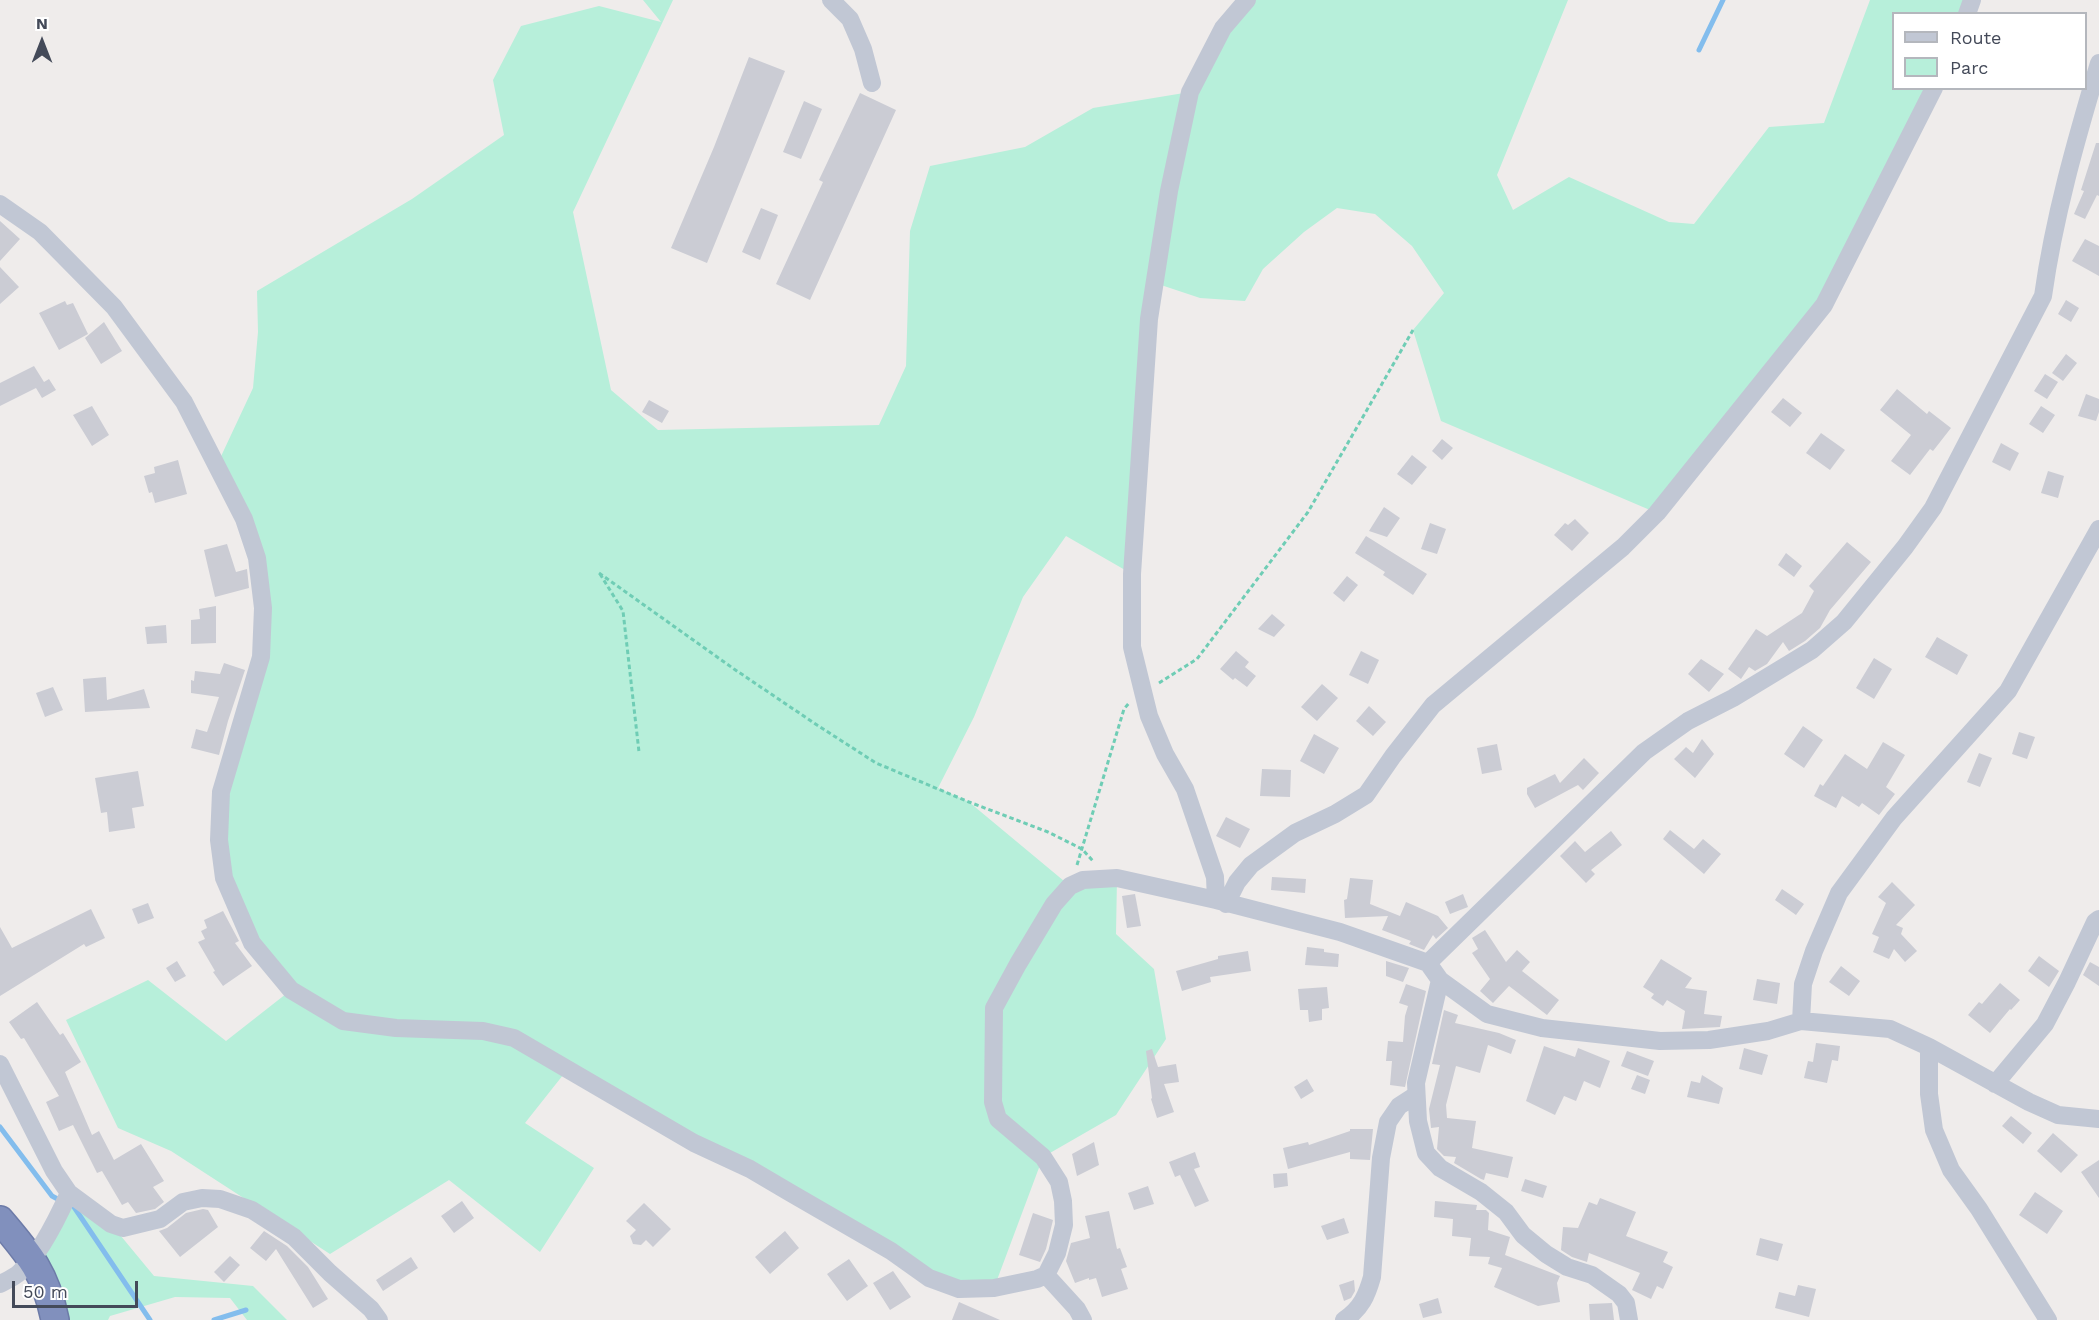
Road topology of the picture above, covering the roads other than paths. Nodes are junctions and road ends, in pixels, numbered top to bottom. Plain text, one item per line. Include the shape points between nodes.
1 (831, 0) edge
2 (1247, 0) edge
3 (2099, 63) edge
4 (872, 83) dead end
5 (1933, 90) edge
6 (0, 204) edge
7 (2099, 529) edge
8 (1221, 902) junction
9 (2099, 919) edge
10 (1428, 963) junction
11 (1440, 980) junction
12 (1801, 1021) junction
13 (1929, 1047) junction
14 (0, 1064) edge
15 (1995, 1084) junction
16 (1416, 1095) junction
17 (2099, 1119) edge
18 (66, 1200) junction
19 (0, 1220) edge
20 (32, 1258) junction
21 (1046, 1275) junction
22 (0, 1284) edge
23 (55, 1320) edge
24 (380, 1320) edge
25 (1083, 1320) edge
26 (1344, 1320) edge
27 (1629, 1320) edge
28 (2048, 1320) edge

1 - 4 street via 850,20
2 - 8 street via 1223,28 1190,92 1169,191 1152,301 1132,574 1132,647 1149,716 1185,789
3 - 10 street via 2065,181 2043,296 1933,508 1905,547 1844,622 1812,650 1688,721 1644,752
5 - 8 street via 1824,305 1657,513 1623,547 1433,705 1366,795 1295,833 1251,865
6 - 21 street via 40,232 114,307 184,402 244,519 257,558 263,608 261,657 221,792 219,840 224,878 252,943 291,990 343,1021 396,1028 483,1031 514,1038 694,1143 750,1169 891,1251 929,1278 959,1289 994,1288
7 - 12 street via 2008,691 1894,819 1839,893 1803,984
8 - 10 street via 1340,932
8 - 21 street via 1118,878 1083,880 1070,886 1054,904 994,1008 993,1102 998,1119 1043,1157 1059,1182 1063,1201 1064,1225
9 - 15 street via 2045,1024
10 - 11 street
11 - 12 street via 1487,1014 1542,1028 1660,1041 1709,1040 1768,1031
11 - 16 street
12 - 13 street via 1890,1029
13 - 15 street
13 - 28 street via 1934,1130 1951,1170
14 - 18 street
15 - 17 street via 2058,1115
16 - 26 street via 1399,1106 1388,1122 1381,1158 1372,1277 1367,1296 1356,1312
16 - 27 street via 1426,1153 1440,1168 1506,1212 1523,1235 1546,1254 1567,1267 1592,1275 1619,1294 1626,1303
18 - 20 street
18 - 24 street via 123,1227 160,1219 183,1202 202,1198 220,1199 252,1210 294,1237
19 - 20 highway
20 - 22 street via 20,1273
20 - 23 highway via 50,1295
21 - 25 street

